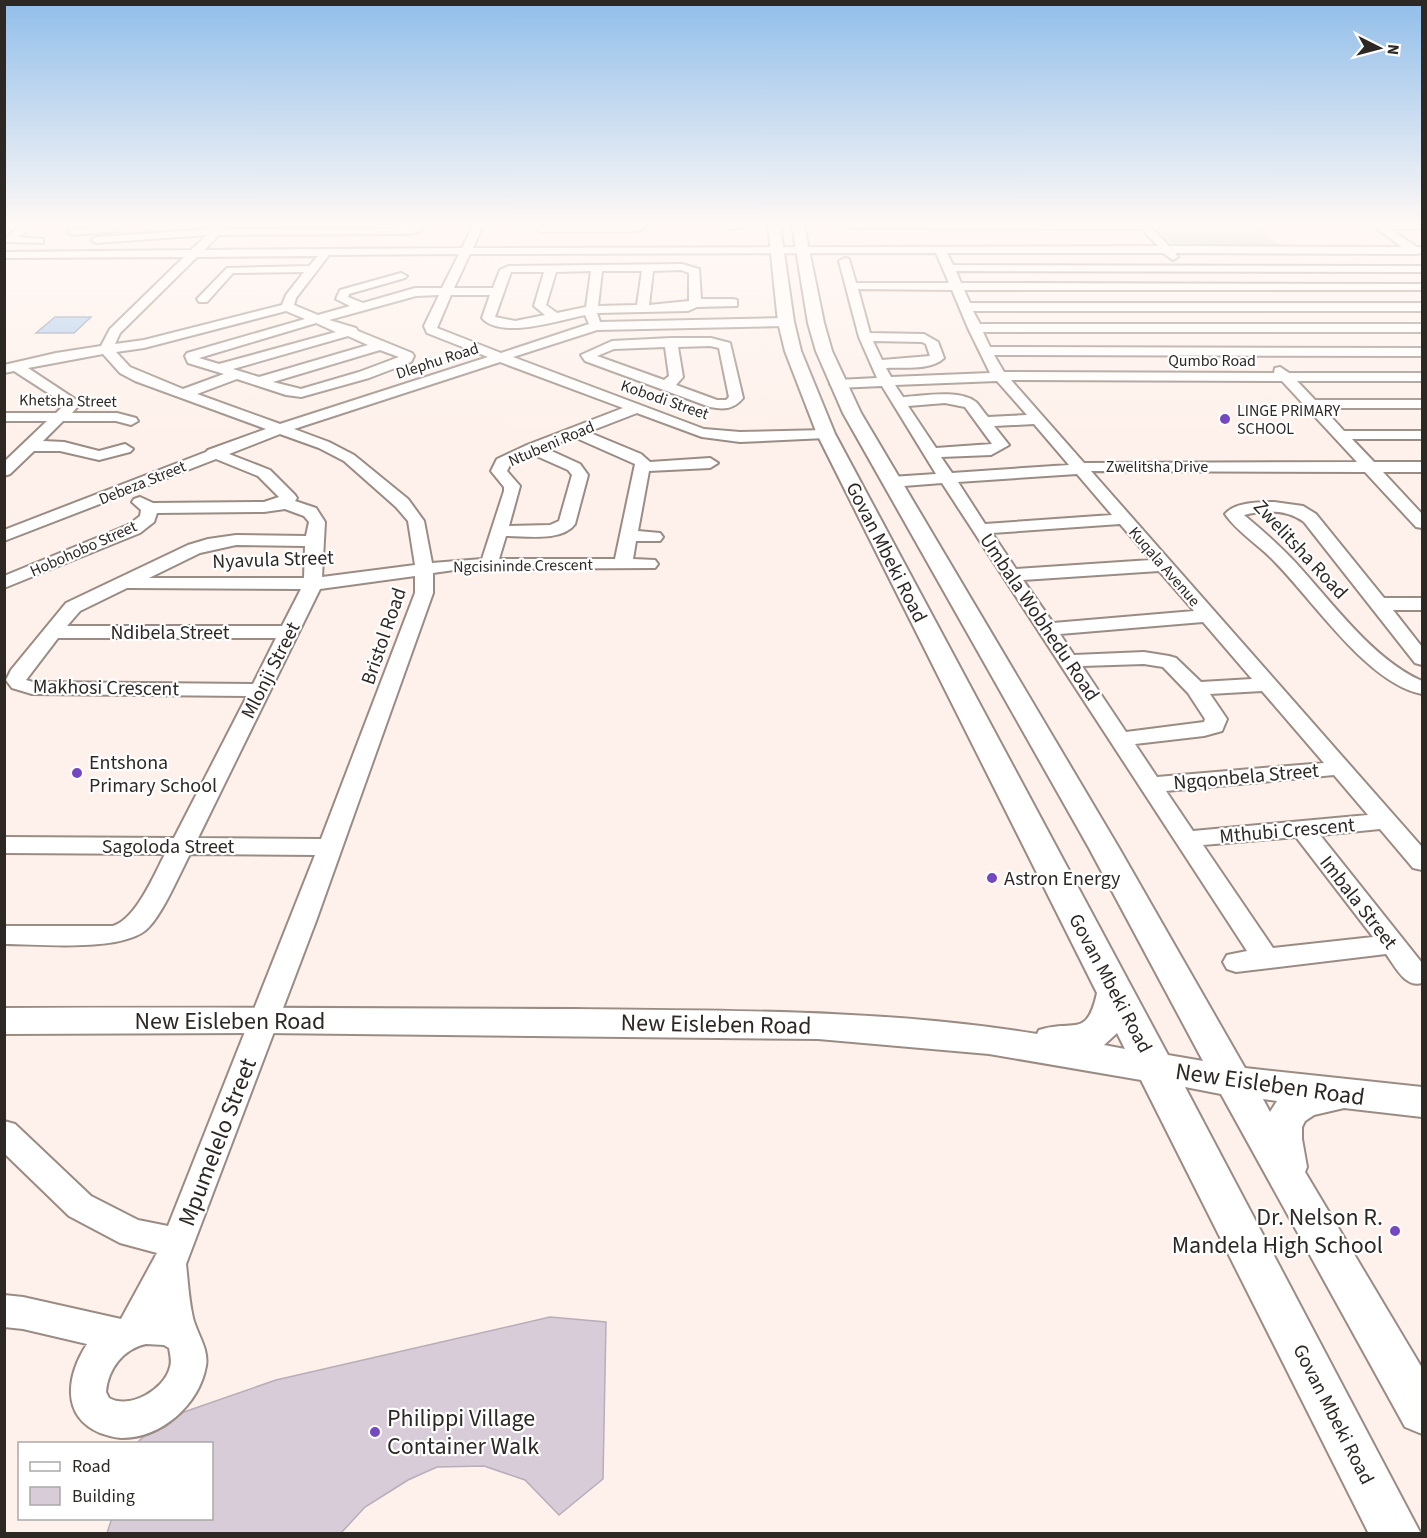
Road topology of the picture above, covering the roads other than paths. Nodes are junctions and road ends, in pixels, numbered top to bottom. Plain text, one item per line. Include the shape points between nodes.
1 (150, 297) edge
2 (205, 297) edge
3 (291, 297) edge
4 (343, 297) edge
5 (398, 297) edge
6 (444, 297) edge
7 (494, 297) edge
8 (543, 297) edge
9 (593, 297) edge
10 (644, 297) edge
11 (694, 297) edge
12 (783, 297) edge
13 (811, 297) edge
14 (856, 297) edge
15 (914, 297) edge
16 (961, 297) edge
17 (1211, 297) edge
18 (202, 299) dead end
19 (910, 299) dead end
20 (694, 303) junction
21 (733, 303) dead end
22 (287, 307) junction
23 (362, 307) junction
24 (965, 307) junction
25 (1220, 307) junction
26 (1422, 307) edge
27 (643, 308) junction
28 (591, 310) junction
29 (553, 316) junction
30 (319, 319) junction
31 (786, 322) junction
32 (596, 326) junction
33 (368, 327) dead end
34 (974, 328) junction
35 (1240, 328) junction
36 (1422, 328) edge
37 (348, 332) junction
38 (865, 337) junction
39 (671, 342) junction
40 (381, 345) junction
41 (108, 351) junction
42 (985, 351) junction
43 (1262, 352) junction
44 (1422, 352) edge
45 (500, 357) junction
46 (877, 364) junction
47 (615, 367) junction
48 (10, 368) edge
49 (221, 368) junction
50 (238, 374) junction
51 (364, 375) junction
52 (1001, 377) junction
53 (1285, 377) junction
54 (1422, 377) edge
55 (261, 381) junction
56 (886, 382) junction
57 (569, 384) junction
58 (837, 384) junction
59 (666, 386) junction
60 (399, 390) junction
61 (183, 394) junction
62 (899, 402) junction
63 (1311, 404) junction
64 (1422, 404) edge
65 (636, 409) junction
66 (4, 417) edge
67 (60, 417) junction
68 (1038, 419) junction
69 (131, 421) dead end
70 (984, 422) junction
71 (280, 429) junction
72 (575, 432) junction
73 (826, 434) junction
74 (1340, 435) junction
75 (1422, 435) edge
76 (30, 446) junction
77 (640, 446) dead end
78 (532, 448) junction
79 (125, 449) dead end
80 (623, 451) junction
81 (213, 453) junction
82 (932, 453) junction
83 (710, 463) dead end
84 (644, 466) junction
85 (1370, 467) junction
86 (1422, 467) edge
87 (1081, 469) junction
88 (4, 471) edge
89 (1031, 473) junction
90 (991, 475) junction
91 (947, 478) junction
92 (891, 482) junction
93 (1043, 488) dead end
94 (1002, 490) dead end
95 (113, 493) junction
96 (285, 503) junction
97 (150, 508) junction
98 (1124, 519) junction
99 (1422, 523) edge
100 (981, 529) junction
101 (499, 531) junction
102 (4, 536) edge
103 (630, 536) junction
104 (654, 537) dead end
105 (314, 541) junction
106 (489, 563) junction
107 (623, 564) junction
108 (649, 564) dead end
109 (1164, 565) junction
110 (424, 568) junction
111 (1011, 575) junction
112 (4, 583) edge
113 (122, 583) junction
114 (313, 584) junction
115 (1379, 604) junction
116 (1422, 604) edge
117 (1208, 616) junction
118 (1047, 629) junction
119 (52, 632) junction
120 (288, 632) junction
121 (1422, 659) edge
122 (1069, 661) junction
123 (1268, 684) junction
124 (1422, 688) edge
125 (1196, 689) junction
126 (259, 690) junction
127 (1121, 739) junction
128 (1341, 768) junction
129 (1151, 785) junction
130 (1387, 820) junction
131 (1302, 828) junction
132 (1187, 839) junction
133 (4, 845) edge
134 (182, 846) junction
135 (331, 847) junction
136 (1422, 862) edge
137 (4, 935) edge
138 (1393, 944) junction
139 (1266, 959) junction
140 (1236, 962) dead end
141 (1417, 975) dead end
142 (1115, 992) junction
143 (264, 1020) junction
144 (4, 1021) edge
145 (990, 1040) junction
146 (1157, 1069) junction
147 (1233, 1081) junction
148 (1350, 1096) junction
149 (1422, 1102) edge
150 (4, 1132) edge
151 (1293, 1189) junction
152 (174, 1254) junction
153 (4, 1311) edge
154 (128, 1333) junction
155 (180, 1336) junction
156 (1422, 1411) edge
157 (1396, 1533) edge

1 - 41 street via 114,332
2 - 18 street
3 - 22 street
4 - 23 street
5 - 23 street
6 - 45 street, Kobodi Street via 431,330
7 - 29 street via 488,318 494,322 515,325
8 - 29 street via 540,306
9 - 28 street
10 - 27 street
11 - 20 street
12 - 31 main road, Govan Mbeki Road
13 - 58 main road, Govan Mbeki Road
14 - 38 street, Umbala Wobhedu Road
15 - 19 street
16 - 24 street, Kuqala Avenue
17 - 25 street
20 - 21 street
20 - 27 street
22 - 30 street
22 - 41 street
23 - 30 street
24 - 25 street
24 - 34 street, Kuqala Avenue
25 - 26 street
25 - 35 street
27 - 28 street
28 - 29 street
28 - 32 street
30 - 37 street
30 - 49 street via 192,356 193,360
31 - 32 street, Dlephu Road
31 - 73 main road, Govan Mbeki Road via 797,366
32 - 45 street, Dlephu Road
33 - 37 street
34 - 35 street
34 - 42 street, Kuqala Avenue
35 - 36 street
35 - 43 street
37 - 40 street
37 - 49 street
38 - 46 street, Umbala Wobhedu Road
38 - 46 street via 924,338 932,342 937,358
39 - 47 street via 612,345 588,355
39 - 59 street via 675,377
39 - 59 street via 725,346 736,398 730,404 715,404
40 - 51 street via 407,356 406,359
40 - 55 street
41 - 48 street
41 - 61 street, Bristol Road via 125,370
42 - 43 street
42 - 52 street, Kuqala Avenue
43 - 44 street
43 - 53 street
45 - 57 street, Kobodi Street
45 - 60 street, Dlephu Road
46 - 56 street, Umbala Wobhedu Road
47 - 57 street
47 - 59 street
48 - 67 street via 72,402
49 - 50 street
50 - 55 street
50 - 61 street
51 - 55 street via 301,393
51 - 60 street
52 - 53 street, Qumbo Road
52 - 56 street, Qumbo Road
52 - 68 street, Kuqala Avenue
53 - 54 street, Qumbo Road
53 - 63 street
56 - 58 street, Qumbo Road
56 - 62 street, Umbala Wobhedu Road
57 - 65 street, Kobodi Street
58 - 92 main road, Govan Mbeki Road
60 - 71 street, Dlephu Road
61 - 71 street, Bristol Road
62 - 70 street via 963,401
62 - 82 street, Umbala Wobhedu Road
63 - 64 street
63 - 74 street
65 - 72 street, Ntubeni Road
65 - 73 street, Kobodi Street via 716,435
66 - 67 street, Khetsha Street
67 - 69 street, Khetsha Street via 117,417
67 - 76 street
68 - 70 street
68 - 87 street, Kuqala Avenue
70 - 82 street via 1000,442 997,449
71 - 81 street, Debeza Street
71 - 110 street, Bristol Road via 349,458 402,503 416,521
72 - 78 street, Ntubeni Road
72 - 80 street
73 - 142 main road, Govan Mbeki Road
74 - 75 street
74 - 85 street
76 - 79 street via 62,447 92,457
76 - 88 street
77 - 80 street
78 - 101 street, Ntubeni Road via 500,465 512,491
78 - 101 street via 574,467 580,475 567,524 553,530
80 - 84 street
81 - 95 street, Debeza Street
81 - 96 street via 264,473 289,496
82 - 91 street, Umbala Wobhedu Road
83 - 84 street
84 - 103 street via 640,510
85 - 86 street, Zwelitsha Drive
85 - 87 street, Zwelitsha Drive
85 - 99 street
87 - 89 street, Zwelitsha Drive
87 - 98 street, Kuqala Avenue
89 - 90 street, Zwelitsha Drive
89 - 93 street
90 - 91 street, Zwelitsha Drive
90 - 94 street
91 - 92 street, Zwelitsha Drive
91 - 100 street, Umbala Wobhedu Road
92 - 147 main road, Govan Mbeki Road via 1104,848
95 - 97 street, Hobohobo Street
95 - 102 street, Debeza Street
96 - 97 street via 264,507
96 - 105 street, Mlonji Street via 314,516
97 - 112 street, Hobohobo Street via 148,518 134,529
98 - 100 street
98 - 109 street, Kuqala Avenue
100 - 111 street, Umbala Wobhedu Road
101 - 106 street, Ntubeni Road
103 - 104 street
103 - 107 street
105 - 113 street, Makhosi Crescent via 215,542
105 - 114 street, Mlonji Street
106 - 107 street, Ngcisininde Crescent
106 - 110 street, Ngcisininde Crescent
107 - 108 street, Ngcisininde Crescent
109 - 111 street
109 - 117 street, Kuqala Avenue
110 - 114 street, Nyavula Street
110 - 135 street, Bristol Road via 424,593
111 - 118 street, Umbala Wobhedu Road
113 - 114 street, Nyavula Street
113 - 119 street, Makhosi Crescent via 73,607
114 - 120 street, Mlonji Street
115 - 116 street
115 - 121 street, Zwelitsha Road
115 - 124 street, Zwelitsha Road via 1313,521 1296,509 1244,508 1233,514 1286,563 1353,637 1401,679
117 - 118 street
117 - 123 street, Kuqala Avenue
118 - 122 street, Umbala Wobhedu Road
119 - 120 street, Ndibela Street
119 - 126 street, Makhosi Crescent via 18,674 19,684 32,688
120 - 126 street, Mlonji Street
122 - 125 street via 1163,660
122 - 127 street, Umbala Wobhedu Road
123 - 125 street
123 - 128 street, Kuqala Avenue
125 - 127 street via 1216,719 1214,726
126 - 134 street, Mlonji Street
127 - 129 street, Umbala Wobhedu Road
128 - 129 street, Ngqonbela Street
128 - 130 street, Kuqala Avenue
129 - 132 street, Umbala Wobhedu Road
130 - 131 street, Mthubi Crescent
130 - 136 street, Kuqala Avenue
131 - 132 street, Mthubi Crescent
131 - 138 street, Imbala Street
132 - 139 street, Umbala Wobhedu Road
133 - 134 street, Sagoloda Street
134 - 135 street, Sagoloda Street
134 - 137 street, Mlonji Street via 141,920 130,930 113,935
135 - 143 street, Bristol Road
138 - 139 street
138 - 141 street, Imbala Street
139 - 140 street
142 - 145 main road via 1111,1015 1089,1037
142 - 146 main road, Govan Mbeki Road
143 - 144 main road, New Eisleben Road
143 - 145 main road, New Eisleben Road via 757,1023
143 - 152 street, Mpumelelo Street
145 - 146 main road, New Eisleben Road
146 - 147 main road, New Eisleben Road
146 - 157 main road, Govan Mbeki Road
147 - 148 main road, New Eisleben Road
147 - 151 main road, Govan Mbeki Road
148 - 149 main road, New Eisleben Road
148 - 151 main road via 1306,1102 1287,1116 1281,1144
150 - 152 street via 80,1206
151 - 156 main road, Govan Mbeki Road
152 - 154 street, Mpumelelo Street
152 - 155 street, Mpumelelo Street via 171,1290
153 - 154 street
154 - 155 street via 160,1327
154 - 155 street via 107,1348 88,1378 87,1394 100,1414 110,1419 122,1420 150,1412 175,1392 186,1374 189,1356

